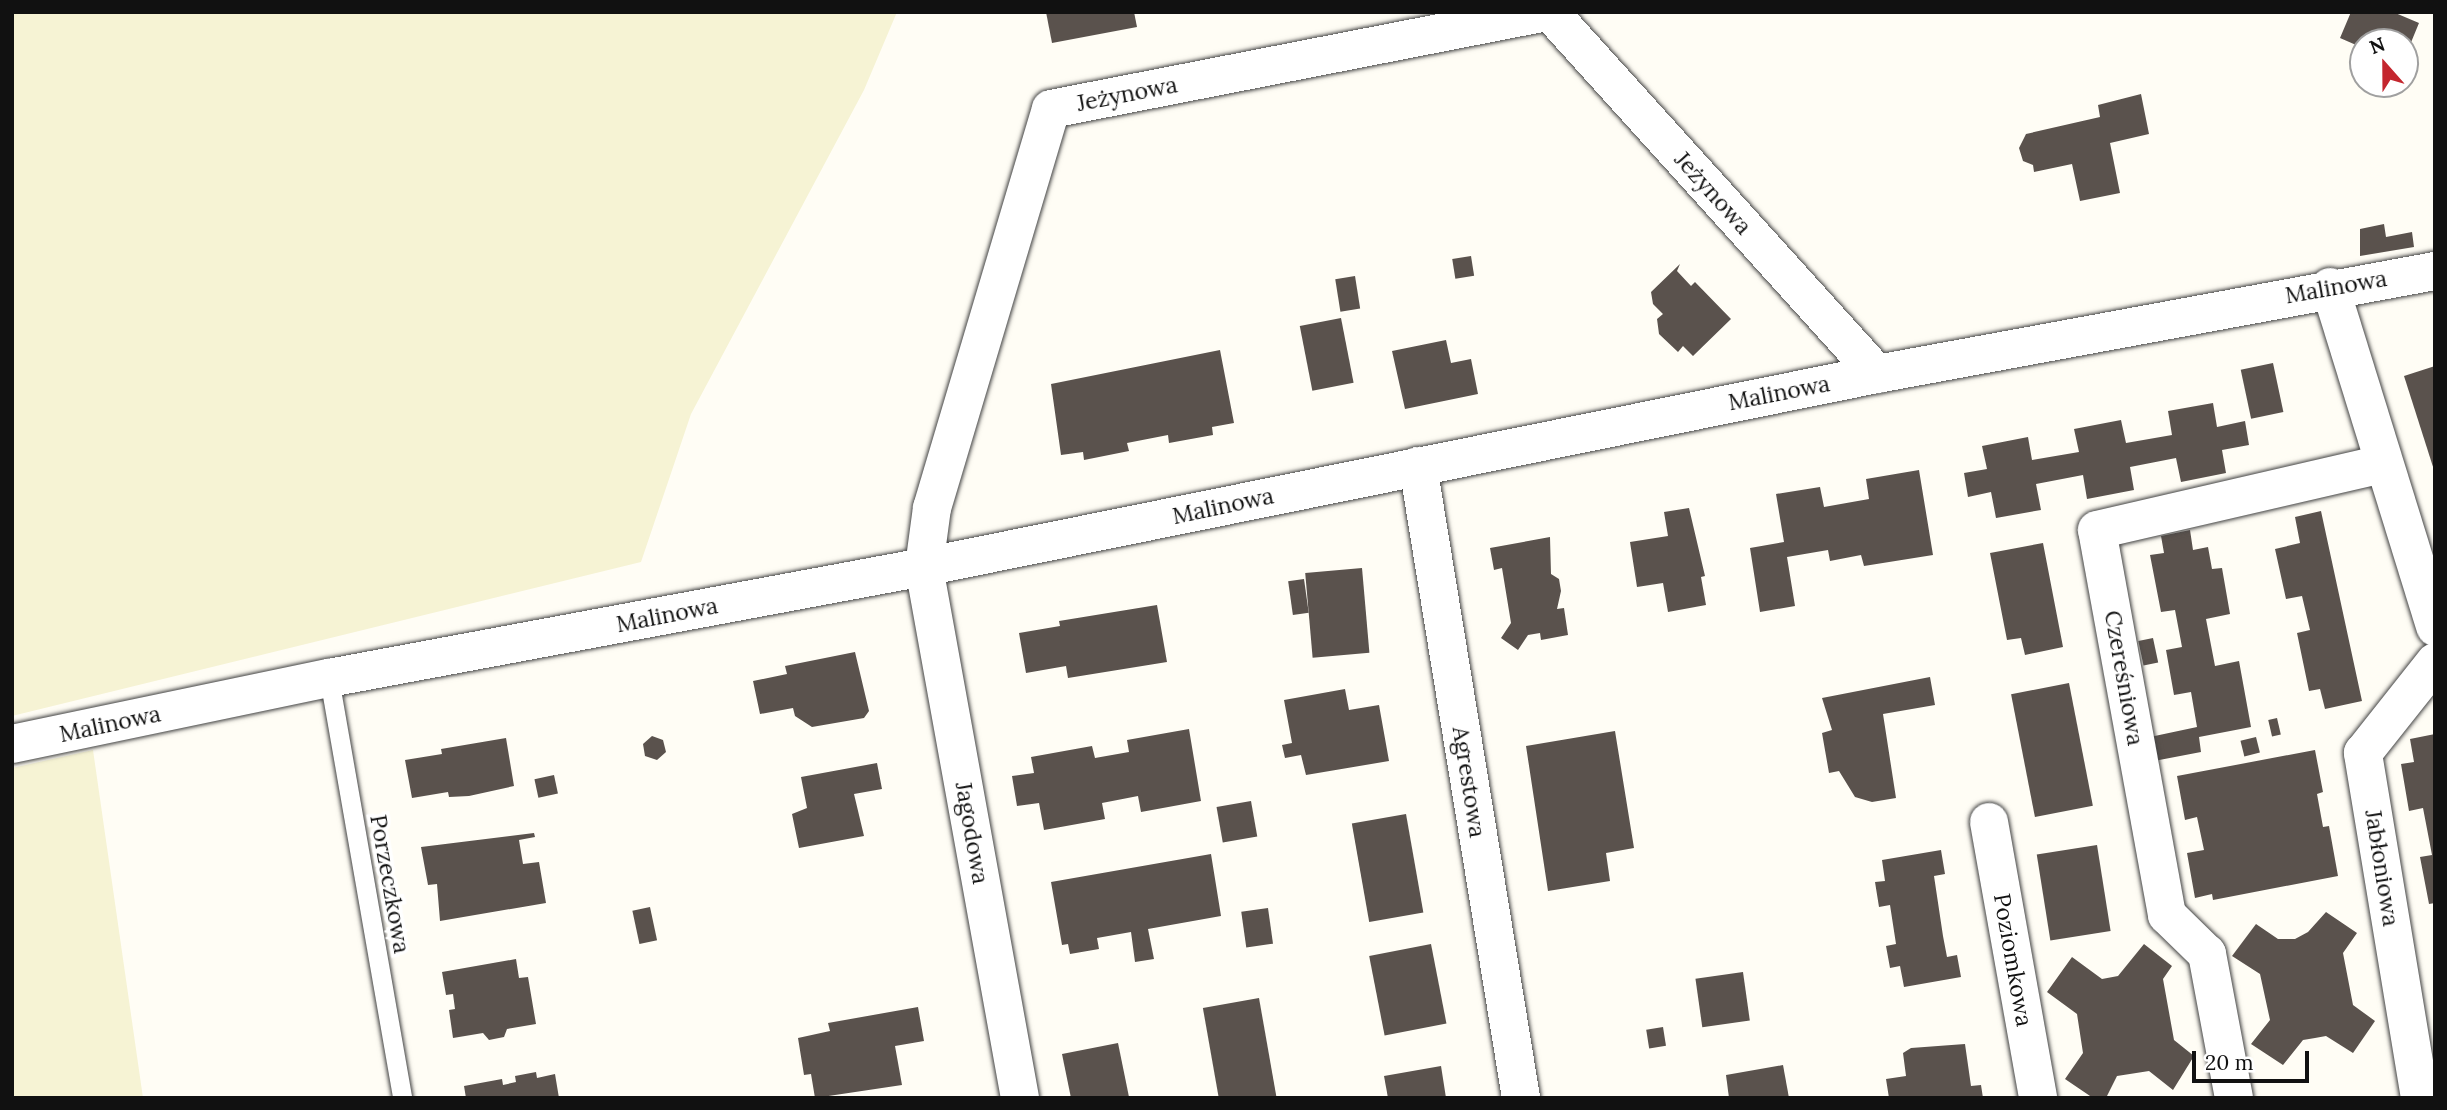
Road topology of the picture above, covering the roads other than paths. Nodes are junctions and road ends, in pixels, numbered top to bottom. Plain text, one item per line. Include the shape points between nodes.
1 (1549, 12) edge
2 (2435, 271) edge
3 (2330, 287) junction
4 (1877, 374) junction
5 (2383, 464) junction
6 (1418, 466) junction
7 (923, 568) junction
8 (2435, 627) edge
9 (2435, 662) edge
10 (329, 678) junction
11 (12, 744) edge
12 (1989, 822) dead end
13 (402, 1098) edge
14 (1020, 1098) edge
15 (1521, 1098) edge
16 (2038, 1098) edge
17 (2234, 1098) edge
18 (2420, 1098) edge

1 - 4 street, Jeżynowa
1 - 7 street, Jeżynowa via 1051,109 932,508
2 - 3 street, Malinowa
3 - 4 street, Malinowa
3 - 5 street
4 - 6 street, Malinowa
5 - 8 street
5 - 17 street, Czereśniowa via 2097,530 2167,915 2207,954
6 - 7 street, Malinowa
6 - 15 street, Agrestowa
7 - 10 street, Malinowa
7 - 14 street, Jagodowa
9 - 18 street, Jabłoniowa via 2363,753
10 - 11 street, Malinowa
10 - 13 lane, Porzeczkowa
12 - 16 street, Poziomkowa

